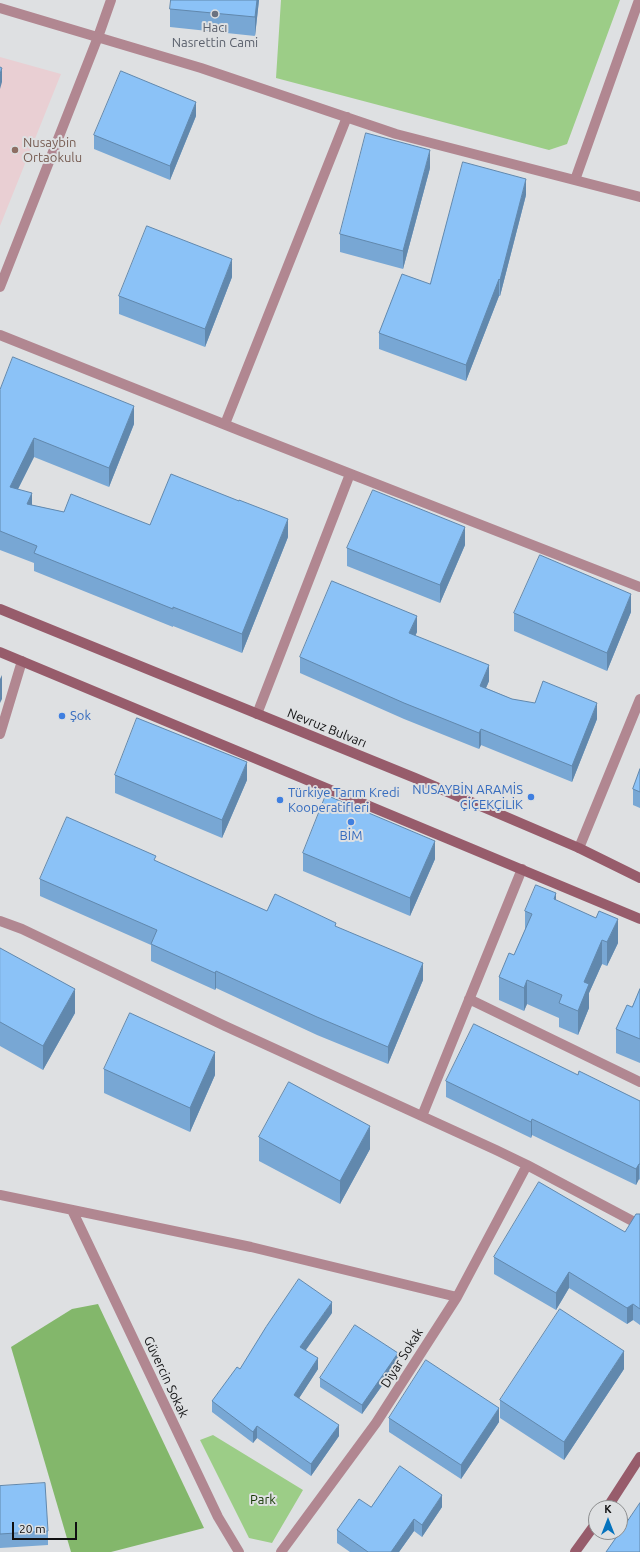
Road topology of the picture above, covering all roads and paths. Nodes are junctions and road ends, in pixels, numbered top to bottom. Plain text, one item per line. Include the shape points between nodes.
1 (111, 0) edge
2 (639, 0) edge
3 (0, 8) edge
4 (98, 37) junction
5 (347, 117) junction
6 (575, 180) junction
7 (640, 197) edge
8 (0, 287) edge
9 (0, 335) edge
10 (225, 424) junction
11 (350, 474) junction
12 (640, 587) edge
13 (0, 610) edge
14 (0, 652) edge
15 (22, 661) junction
16 (640, 700) edge
17 (257, 714) junction
18 (0, 734) edge
19 (579, 848) junction
20 (522, 869) junction
21 (640, 878) edge
22 (640, 919) edge
23 (0, 920) edge
24 (469, 999) junction
25 (640, 1082) edge
26 (422, 1116) junction
27 (527, 1165) junction
28 (0, 1195) edge
29 (72, 1210) junction
30 (640, 1225) edge
31 (456, 1297) junction
32 (640, 1457) edge
33 (612, 1500) edge
34 (588, 1534) edge
35 (239, 1552) edge
36 (281, 1552) edge
37 (575, 1552) edge

1 - 4 street
2 - 6 street
3 - 4 street
4 - 5 street
4 - 8 street
5 - 6 street via 396,134
5 - 10 street
6 - 7 street
9 - 10 street
10 - 11 street
11 - 12 street
11 - 17 street
13 - 17 main road, Nevruz Bulvarı
14 - 15 main road
15 - 18 street
15 - 20 main road
16 - 19 street
17 - 19 main road, Nevruz Bulvarı
19 - 21 main road, Nevruz Bulvarı
20 - 22 main road
20 - 24 street
23 - 26 street
24 - 25 street
24 - 26 street
26 - 27 street
27 - 30 street
27 - 31 street, Diyar Sokak
28 - 29 street
29 - 31 street via 251,1247
29 - 35 street, Güvercin Sokak via 218,1517
31 - 36 street, Diyar Sokak via 376,1423
32 - 33 main road
34 - 37 main road

